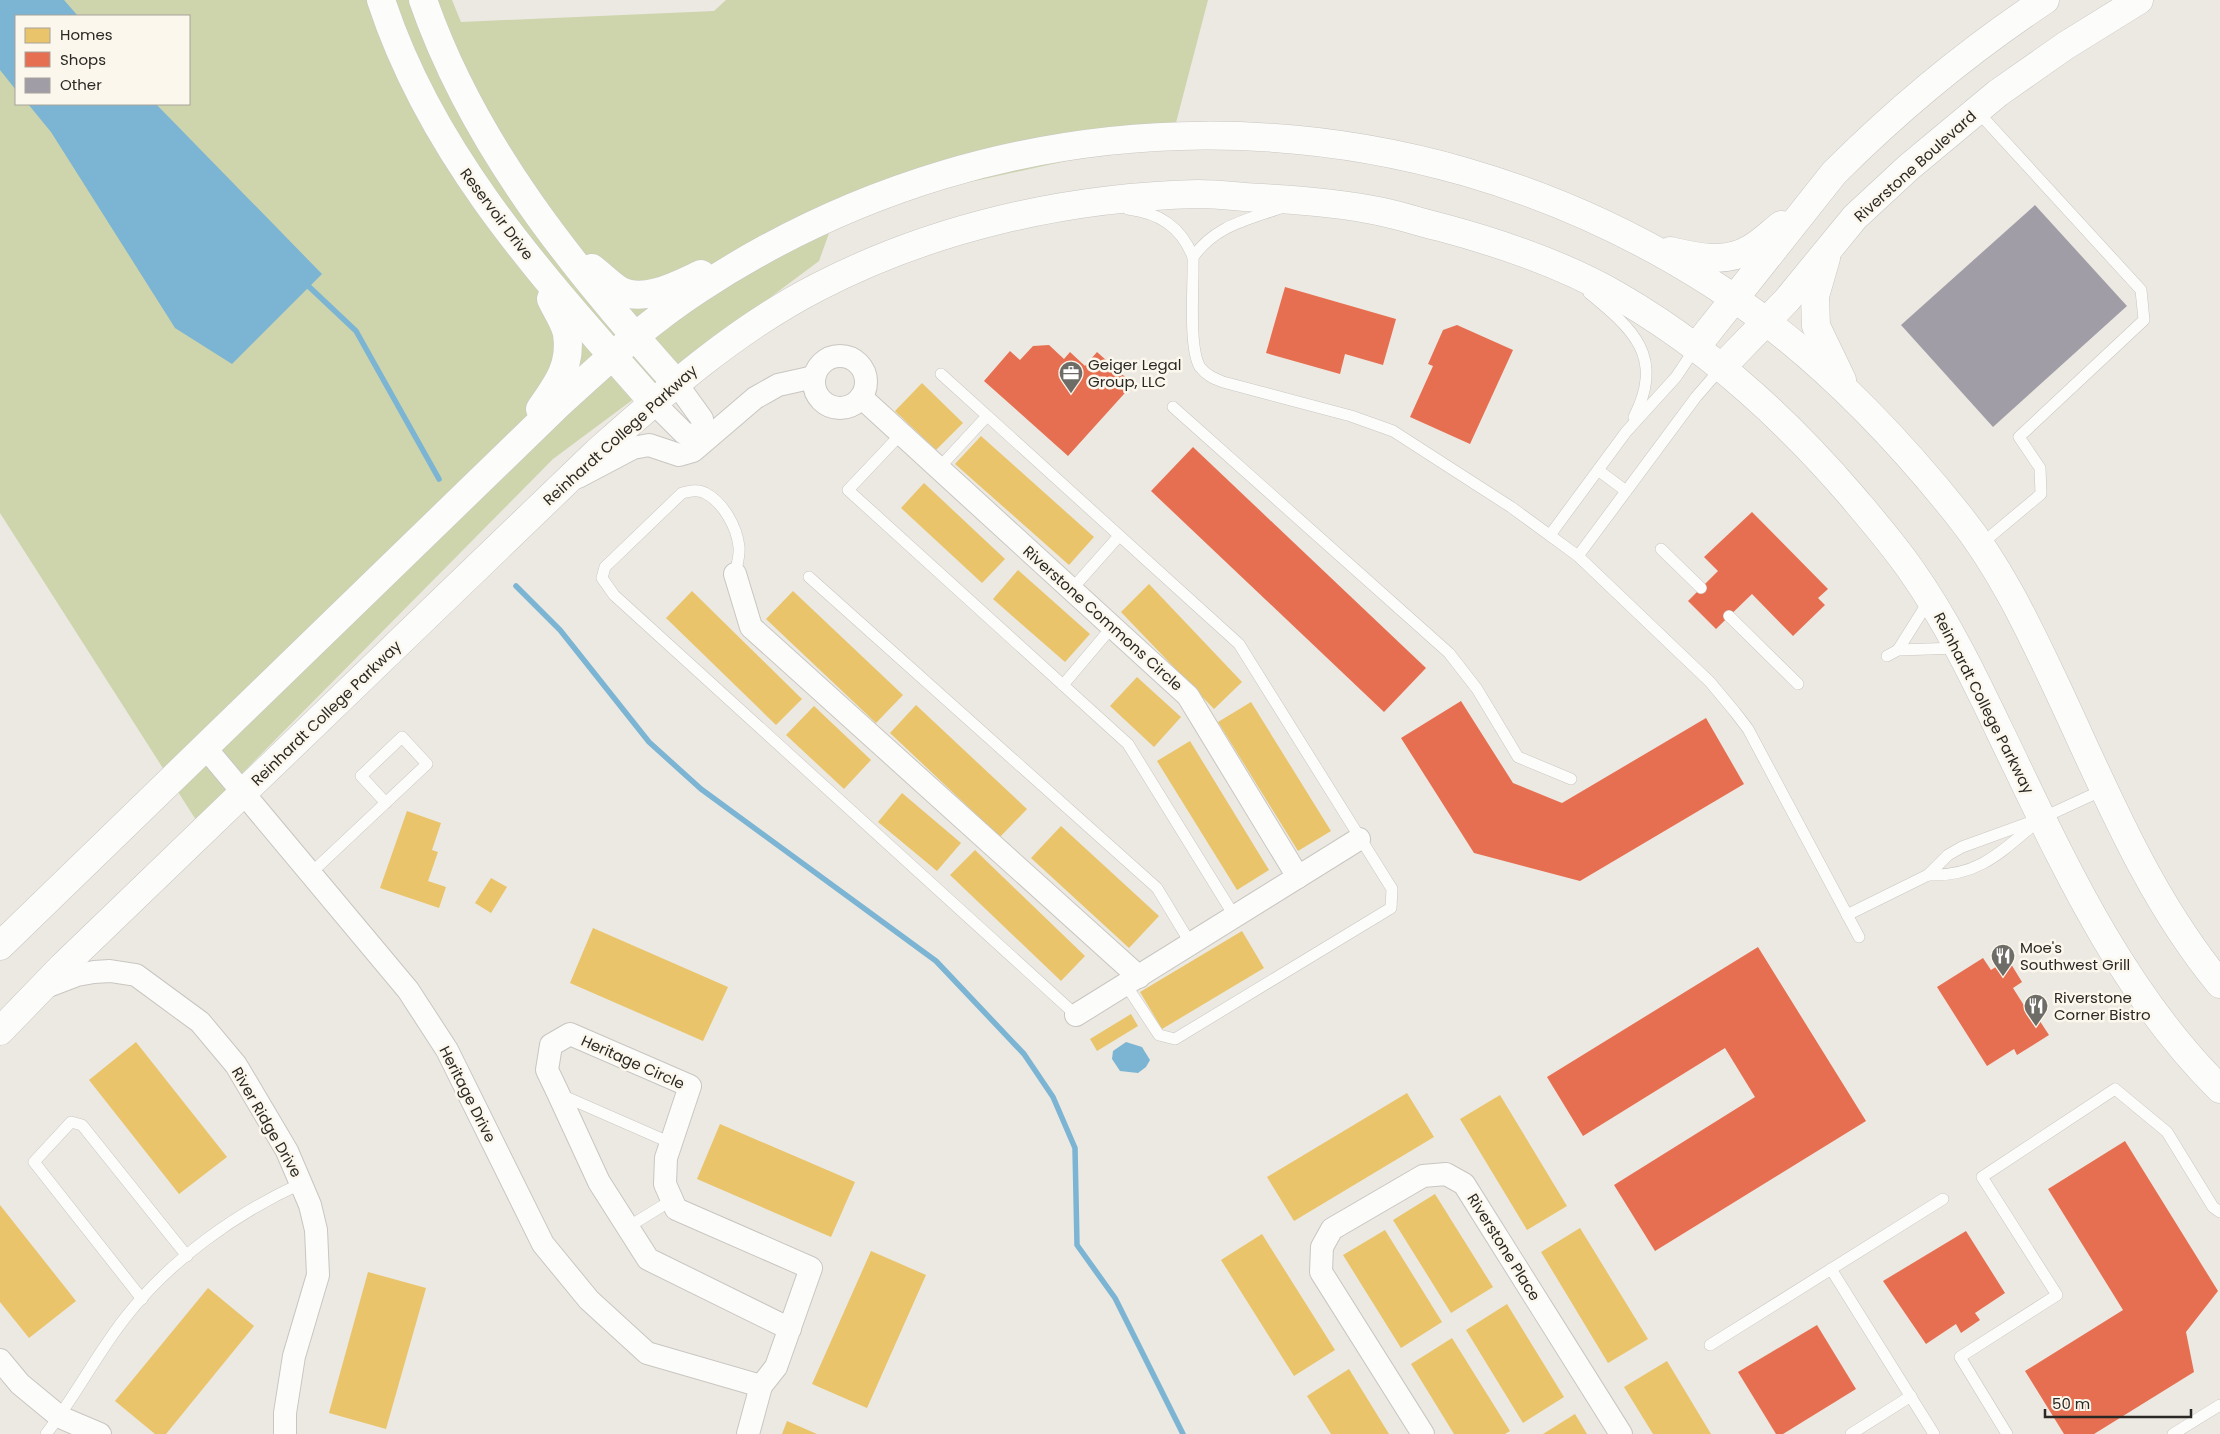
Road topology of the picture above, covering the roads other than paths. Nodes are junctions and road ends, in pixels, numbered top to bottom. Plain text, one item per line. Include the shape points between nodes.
1 (381, 0) edge
2 (423, 0) edge
3 (2046, 0) edge
4 (2139, 0) edge
5 (1977, 111) junction
6 (1817, 196) junction
7 (1301, 200) junction
8 (1087, 203) junction
9 (788, 237) junction
10 (557, 239) junction
11 (1646, 246) junction
12 (1828, 248) junction
13 (1193, 257) junction
14 (535, 266) junction
15 (1556, 267) junction
16 (1735, 300) junction
17 (1765, 323) junction
18 (635, 337) junction
19 (1696, 347) junction
20 (612, 355) junction
21 (1722, 367) junction
22 (940, 374) dead end
23 (814, 377) junction
24 (676, 383) junction
25 (861, 397) junction
26 (1850, 397) junction
27 (653, 402) junction
28 (1174, 407) dead end
29 (987, 416) junction
30 (1626, 432) junction
31 (901, 434) junction
32 (705, 439) junction
33 (508, 454) junction
34 (939, 468) junction
35 (1598, 470) junction
36 (563, 484) junction
37 (1626, 491) junction
38 (1550, 535) junction
39 (1119, 536) junction
40 (1980, 545) junction
41 (1661, 549) dead end
42 (1578, 556) junction
43 (735, 574) joint
44 (809, 577) dead end
45 (1701, 588) dead end
46 (1072, 589) junction
47 (1930, 598) junction
48 (1730, 616) dead end
49 (1112, 627) junction
50 (1959, 648) junction
51 (1898, 650) junction
52 (1887, 656) dead end
53 (1798, 684) dead end
54 (1063, 685) junction
55 (204, 746) junction
56 (1570, 779) dead end
57 (2105, 789) junction
58 (244, 792) junction
59 (386, 803) junction
60 (2042, 818) junction
61 (1359, 838) junction
62 (311, 873) junction
63 (1928, 875) junction
64 (1298, 877) junction
65 (1847, 914) junction
66 (1235, 917) junction
67 (1860, 937) dead end
68 (1191, 944) junction
69 (0, 946) edge
70 (1132, 981) junction
71 (2220, 984) edge
72 (41, 989) junction
73 (1076, 1015) joint
74 (0, 1031) edge
75 (2220, 1089) edge
76 (558, 1093) junction
77 (671, 1143) junction
78 (302, 1184) junction
79 (672, 1200) junction
80 (1943, 1200) dead end
81 (2220, 1212) edge
82 (628, 1227) junction
83 (187, 1256) junction
84 (1831, 1269) junction
85 (142, 1299) junction
86 (790, 1329) junction
87 (1710, 1345) dead end
88 (0, 1360) edge
89 (761, 1386) junction
90 (1911, 1396) junction
91 (2220, 1405) edge
92 (53, 1425) edge
93 (100, 1434) edge
94 (285, 1434) edge
95 (748, 1434) edge
96 (1423, 1434) edge
97 (1621, 1434) edge
98 (1852, 1434) edge
99 (1934, 1434) edge
100 (2007, 1434) edge
101 (2173, 1434) edge

1 - 14 street, Reservoir Drive via 406,65 436,126 496,217
2 - 10 street via 444,55 474,116 511,176
3 - 6 street via 1999,30 1912,99 1846,161
4 - 5 street, Riverstone Boulevard via 2065,46
5 - 12 street, Riverstone Boulevard via 1882,192
5 - 40 lane via 2141,290 2144,320 2019,437 2040,468 2041,494
6 - 11 street via 1750,250 1723,259 1699,258
6 - 16 street
7 - 8 street, Reinhardt College Parkway via 1199,194
7 - 13 lane via 1228,226 1203,243
7 - 15 street, Reinhardt College Parkway via 1376,210 1499,244
8 - 13 lane via 1160,216 1181,234
8 - 24 street, Reinhardt College Parkway via 1029,213 933,240 823,284 773,311
9 - 10 street via 669,288 642,295 620,291
9 - 11 street via 920,181 999,159 1095,142 1213,134 1337,144 1450,167 1555,203
9 - 18 street via 696,291
10 - 18 street
11 - 16 street
12 - 17 street, Riverstone Boulevard
12 - 26 street via 1815,296 1816,326
13 - 38 lane via 1193,346 1204,372 1222,382 1343,414 1393,431
14 - 20 street, Reservoir Drive
14 - 33 street via 567,333 568,362 555,388
15 - 19 street, Reinhardt College Parkway via 1614,293
15 - 30 lane via 1622,320 1635,336 1646,360 1647,377 1642,401
16 - 17 street
16 - 19 street
17 - 21 street, Riverstone Boulevard
17 - 26 street via 1820,367
18 - 20 street
18 - 24 street
19 - 21 street, Reinhardt College Parkway
19 - 30 lane via 1676,376
20 - 27 street, Reservoir Drive
20 - 33 street
21 - 37 lane
21 - 47 street, Reinhardt College Parkway via 1809,447 1889,540
22 - 29 lane
23 - 25 street via 814,388 829,406 841,408 852,405
23 - 25 street via 828,358 850,358 860,364 865,375
23 - 32 street via 778,385 755,398
24 - 27 street, Reinhardt College Parkway
24 - 32 street via 702,419
25 - 31 street, Riverstone Commons Circle
26 - 40 street via 1920,468
27 - 32 street via 684,433
27 - 36 street, Reinhardt College Parkway
28 - 56 lane via 1448,653 1477,689 1518,757
29 - 34 lane
29 - 39 lane
30 - 35 lane
31 - 34 street, Riverstone Commons Circle
31 - 54 lane via 848,490
32 - 36 street via 693,451 678,454 649,445 633,448
33 - 55 street
34 - 46 street, Riverstone Commons Circle
35 - 37 lane
35 - 38 lane
36 - 58 street, Reinhardt College Parkway
37 - 42 lane
38 - 42 lane
39 - 46 lane
39 - 61 lane via 1239,644
40 - 57 street via 2025,622
41 - 45 lane
42 - 65 lane via 1710,682 1735,712 1751,735
43 - 70 street via 751,627
43 - 73 lane via 740,548 731,522 712,498 704,492 692,491 682,493 605,567 602,578 606,588 620,601
44 - 68 lane via 1157,888
46 - 49 street, Riverstone Commons Circle
47 - 50 street, Reinhardt College Parkway
47 - 51 lane
48 - 53 lane
49 - 54 lane
49 - 64 street, Riverstone Commons Circle via 1188,696
50 - 51 lane
50 - 60 street, Reinhardt College Parkway
51 - 52 lane
54 - 66 lane via 1128,744
55 - 58 street, Heritage Drive
55 - 69 street
57 - 60 lane
57 - 71 street via 2155,888
58 - 62 street, Heritage Drive
58 - 72 street, Reinhardt College Parkway
59 - 59 lane via 427,764 402,738 361,776
59 - 62 lane
60 - 63 lane via 1962,847 1948,855
60 - 63 lane via 1986,862 1959,874
60 - 75 street, Reinhardt College Parkway via 2099,929 2136,988 2168,1032
61 - 64 street
61 - 70 lane via 1392,889 1391,908 1175,1039 1159,1035
62 - 89 street, Heritage Drive via 408,990 447,1050 543,1244 589,1300 646,1353
63 - 65 lane
64 - 66 street
65 - 67 lane
66 - 68 street
68 - 70 street
70 - 73 street
72 - 74 street, Reinhardt College Parkway
72 - 78 street, River Ridge Drive via 77,975 120,972 136,975 174,1002 200,1022 236,1065 287,1151
76 - 77 lane
76 - 77 street, Heritage Circle via 548,1070 551,1045 570,1034 690,1086
76 - 82 street, Heritage Circle via 599,1182
77 - 79 street, Heritage Circle via 666,1158 665,1184
78 - 83 lane via 274,1196 218,1231
78 - 94 street, River Ridge Drive via 316,1230 318,1275 294,1356
79 - 82 lane
79 - 86 street via 676,1209 811,1268
80 - 84 lane
81 - 100 lane via 2213,1207 2167,1132 2115,1089 1982,1178 2057,1296 1960,1357
82 - 86 street, Heritage Circle via 648,1259
83 - 85 lane
83 - 85 lane via 82,1125 71,1122 34,1162
84 - 87 lane
84 - 90 lane
85 - 92 lane via 96,1358
86 - 89 street via 776,1367
88 - 92 street
89 - 95 street
90 - 98 lane
90 - 99 lane
91 - 101 lane
92 - 93 street
96 - 97 street, Riverstone Place via 1322,1272 1322,1247 1332,1229 1423,1176 1446,1174 1464,1184

